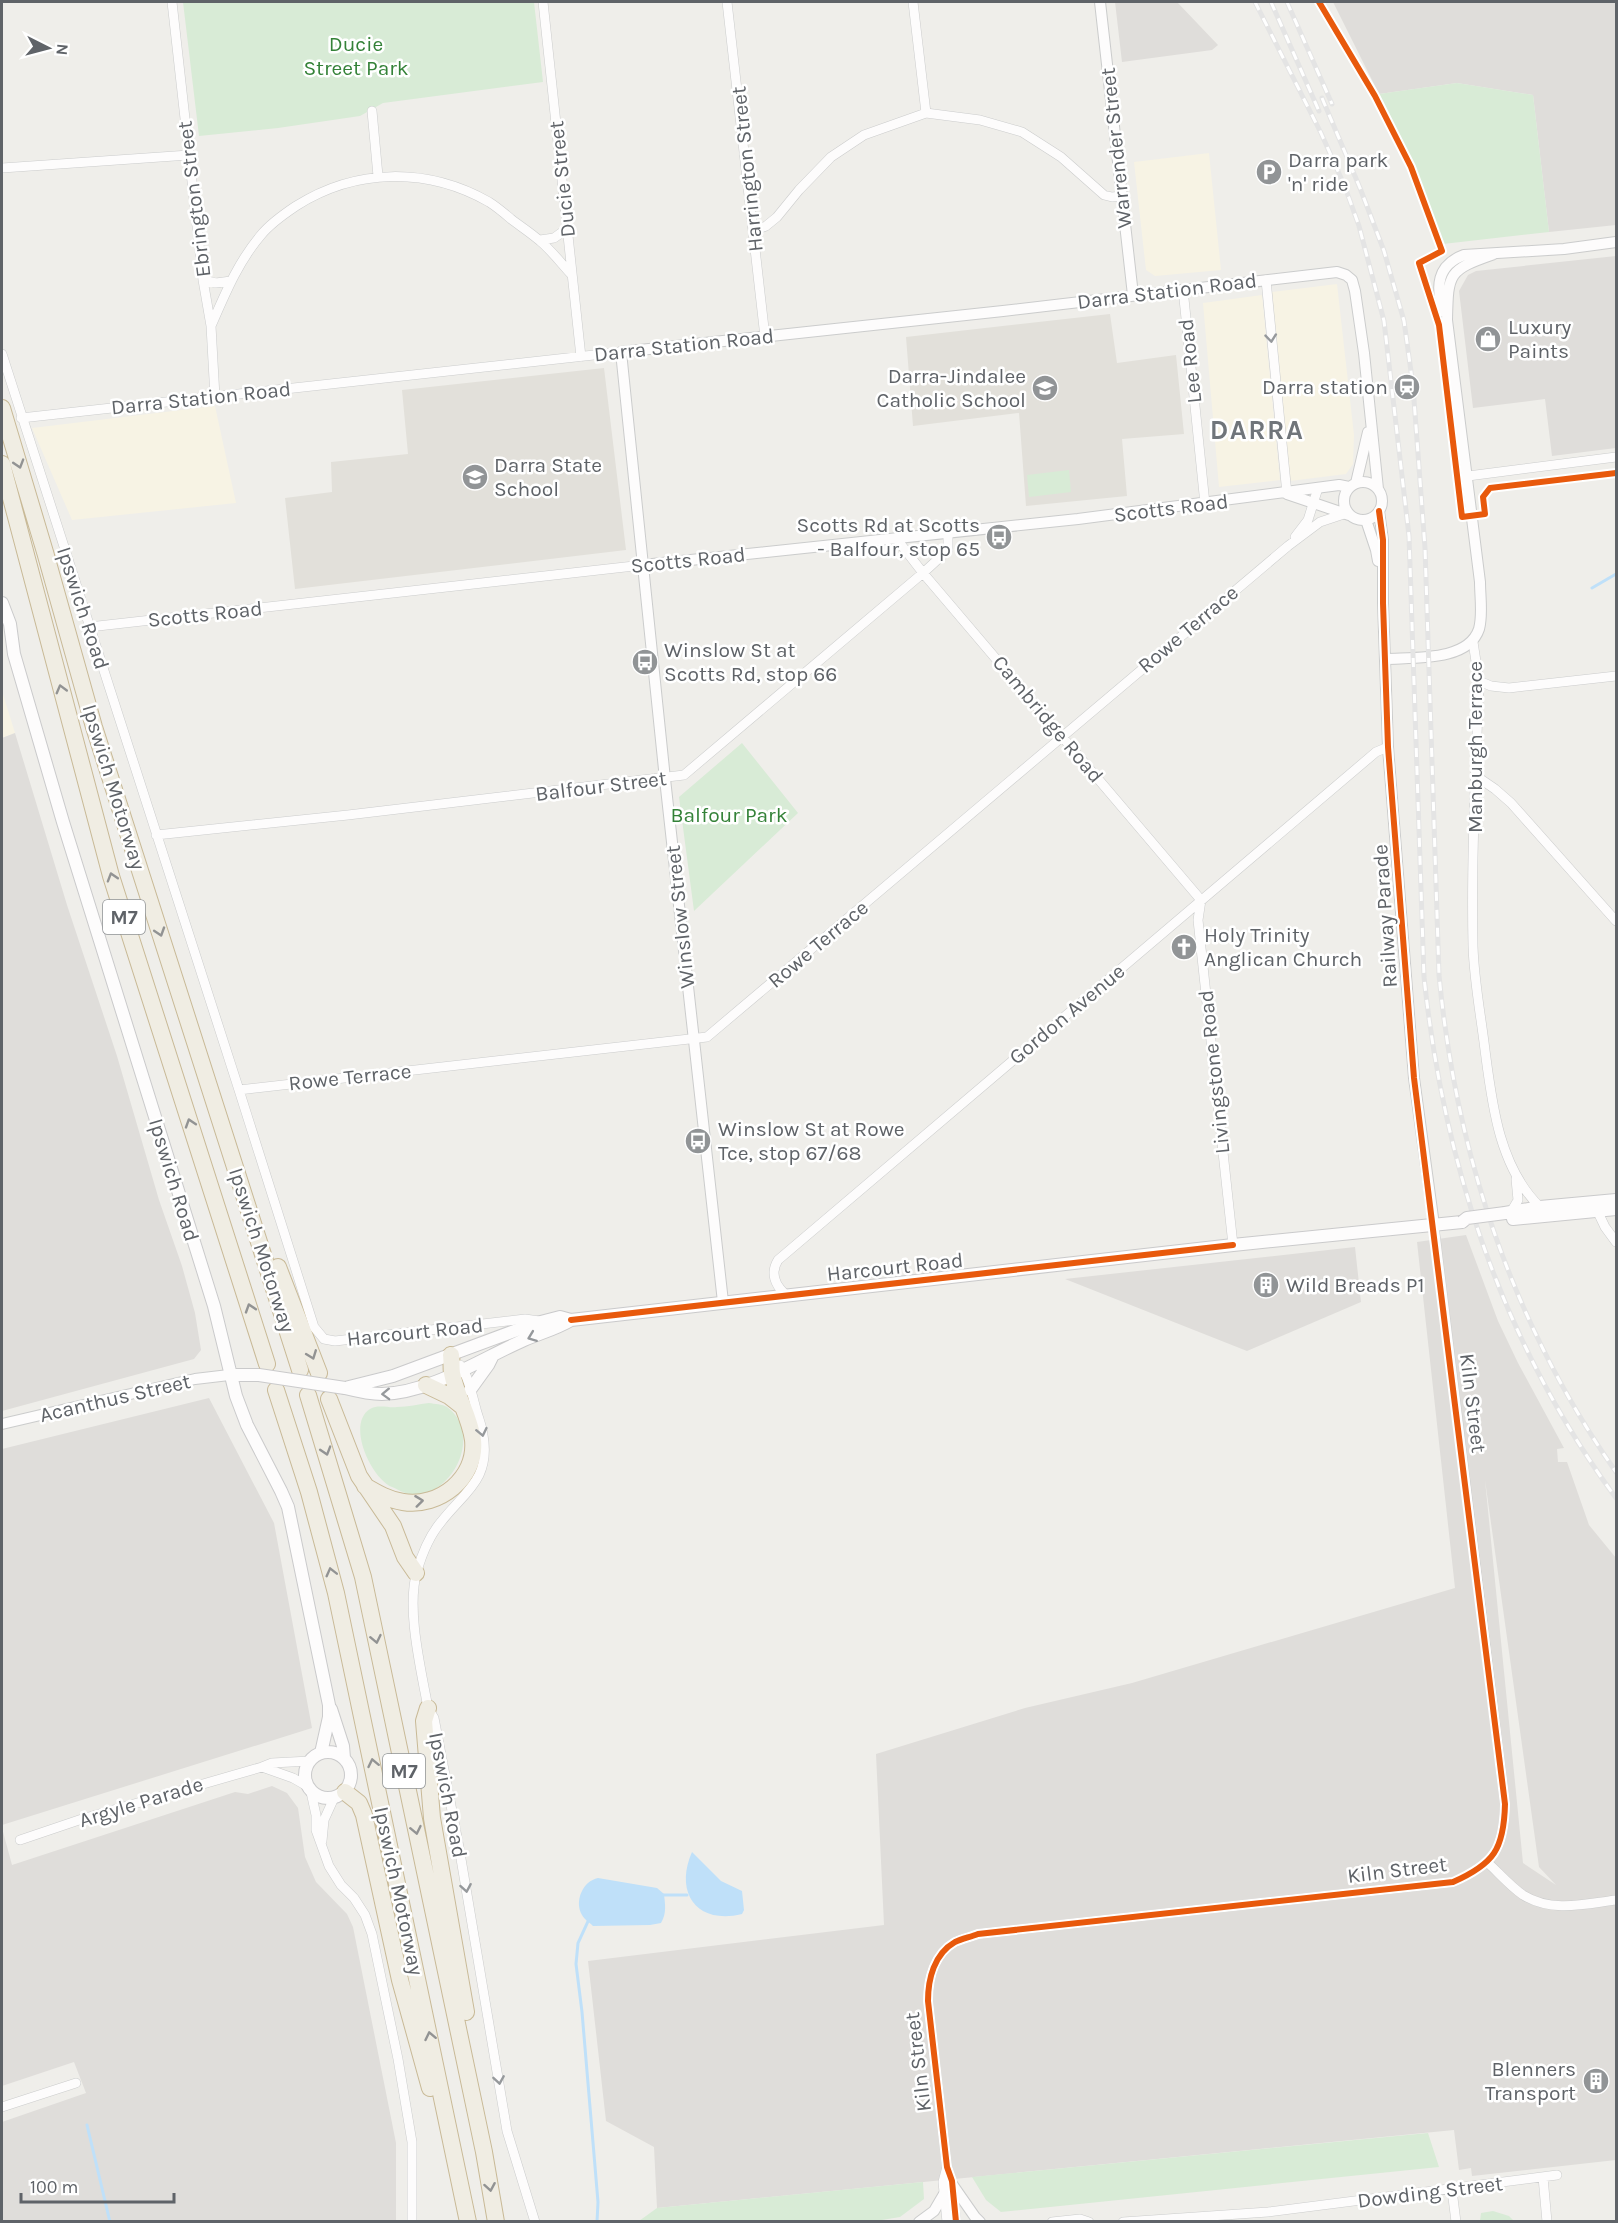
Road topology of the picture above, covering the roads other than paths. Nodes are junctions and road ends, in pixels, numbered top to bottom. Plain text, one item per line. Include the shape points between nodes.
1 (172, 2) edge
2 (543, 2) edge
3 (728, 2) edge
4 (913, 2) edge
5 (1100, 2) edge
6 (372, 111) dead end
7 (926, 112) junction
8 (189, 155) junction
9 (2, 168) edge
10 (378, 176) junction
11 (1122, 196) junction
12 (568, 228) junction
13 (753, 231) junction
14 (540, 240) junction
15 (1617, 242) edge
16 (1494, 254) junction
17 (571, 274) junction
18 (203, 280) junction
19 (1266, 280) junction
20 (231, 281) junction
21 (1183, 289) junction
22 (1133, 295) junction
23 (1447, 320) junction
24 (211, 326) junction
25 (765, 337) junction
26 (621, 352) junction
27 (2, 354) edge
28 (581, 357) junction
29 (215, 396) junction
30 (2, 408) edge
31 (21, 418) junction
32 (1370, 420) junction
33 (1617, 458) edge
34 (2, 464) edge
35 (1468, 476) junction
36 (1353, 485) junction
37 (1318, 488) junction
38 (1378, 489) junction
39 (1287, 494) junction
40 (1314, 503) junction
41 (1205, 504) junction
42 (1379, 510) junction
43 (1347, 514) junction
44 (1366, 520) junction
45 (948, 533) junction
46 (896, 538) junction
47 (1288, 546) junction
48 (643, 565) junction
49 (923, 573) junction
50 (2, 603) edge
51 (1383, 603) junction
52 (89, 627) junction
53 (2, 636) edge
54 (1473, 642) junction
55 (14, 654) junction
56 (1385, 659) junction
57 (1617, 676) edge
58 (1479, 681) junction
59 (1062, 736) junction
60 (1388, 747) junction
61 (1476, 776) junction
62 (665, 779) junction
63 (156, 835) junction
64 (1201, 900) junction
65 (1617, 921) edge
66 (694, 1038) junction
67 (239, 1090) junction
68 (1515, 1173) junction
69 (1617, 1200) edge
70 (1540, 1207) junction
71 (1596, 1207) junction
72 (1617, 1209) edge
73 (1507, 1215) junction
74 (1434, 1225) junction
75 (1617, 1242) edge
76 (1233, 1245) junction
77 (262, 1250) junction
78 (785, 1294) junction
79 (723, 1302) junction
80 (571, 1320) junction
81 (541, 1321) junction
82 (324, 1338) joint
83 (451, 1355) junction
84 (493, 1355) junction
85 (263, 1370) junction
86 (300, 1370) dead end
87 (457, 1371) junction
88 (319, 1373) dead end
89 (229, 1375) junction
90 (426, 1385) junction
91 (345, 1388) junction
92 (276, 1390) dead end
93 (470, 1390) junction
94 (308, 1395) dead end
95 (329, 1399) dead end
96 (463, 1407) junction
97 (2, 1424) edge
98 (364, 1486) junction
99 (416, 1573) junction
100 (329, 1705) junction
101 (428, 1708) junction
102 (321, 1753) junction
103 (344, 1758) junction
104 (310, 1761) junction
105 (262, 1767) junction
106 (309, 1789) junction
107 (340, 1795) junction
108 (21, 1840) dead end
109 (322, 1846) junction
110 (1488, 1863) junction
111 (1617, 1900) edge
112 (76, 2084) dead end
113 (2, 2107) edge
114 (446, 2114) junction
115 (484, 2152) junction
116 (947, 2167) junction
117 (1557, 2175) dead end
118 (1544, 2177) junction
119 (952, 2184) junction
120 (1452, 2190) junction
121 (944, 2194) junction
122 (412, 2222) edge
123 (468, 2222) edge
124 (496, 2222) edge
125 (535, 2222) edge
126 (919, 2222) edge
127 (947, 2222) edge
128 (956, 2222) edge
129 (980, 2222) edge
130 (1052, 2222) edge
131 (1089, 2222) edge
132 (1123, 2222) edge
133 (1456, 2222) edge
134 (1547, 2222) edge

1 - 8 street, Ebrington Street
2 - 12 street, Ducie Street
3 - 13 street, Harrington Street
4 - 7 street
5 - 11 street, Warrender Street
6 - 10 street
7 - 11 street via 980,120 1022,132 1061,157 1104,195
7 - 13 street via 864,135 831,157 777,217
8 - 9 street
8 - 18 street, Ebrington Street
10 - 14 street via 459,188 491,203
10 - 20 street via 317,193 285,213 261,234
11 - 22 street, Warrender Street
12 - 14 street via 554,238
12 - 17 street, Ducie Street
13 - 25 street, Harrington Street
14 - 17 street
15 - 16 street
16 - 23 street, Manburgh Terrace via 1463,265 1452,277
16 - 23 street, Manburgh Terrace via 1464,255 1447,263 1439,282
17 - 28 street, Ducie Street
18 - 20 street
18 - 24 street, Ebrington Street
19 - 21 street, Darra Station Road
19 - 32 street, Darra Station Road via 1326,272 1337,272 1352,280
19 -> 39 street
20 - 24 street
21 - 22 street, Darra Station Road
21 - 41 street, Lee Road
22 - 25 street, Darra Station Road
23 - 35 street, Manburgh Terrace
24 - 29 street, Ebrington Street
25 - 26 street, Darra Station Road
26 - 28 street, Darra Station Road
26 - 48 street, Winslow Street
27 - 31 street, Ipswich Road
28 - 29 street, Darra Station Road
29 - 31 street, Darra Station Road
30 -> 77 highway, Ipswich Motorway / M7 via 94,727
31 - 52 street, Ipswich Road
32 - 36 street
32 - 38 street
33 - 35 street
85 -> 34 highway, Ipswich Motorway / M7 via 111,876
35 - 54 street, Manburgh Terrace via 1481,609
36 - 37 street, Scotts Road
36 - 38 street via 1368,483
36 - 43 street via 1344,498
37 - 39 street, Scotts Road
37 - 40 street, Rowe Terrace
38 - 42 street via 1382,500
39 - 40 street, Scotts Road
39 - 41 street, Scotts Road
40 - 43 street, Scotts Road
40 - 47 street, Rowe Terrace via 1308,520
41 - 45 street, Scotts Road
42 - 44 street
42 - 51 street, Railway Parade
43 - 44 street
43 - 47 street, Rowe Terrace via 1320,522
44 - 51 street, Railway Parade via 1376,550
45 - 46 street, Scotts Road
45 - 49 street, Balfour Street via 948,550
46 - 48 street, Scotts Road
46 - 49 street, Cambridge Road
47 - 59 street, Rowe Terrace
48 - 52 street, Scotts Road
48 - 62 street, Winslow Street
49 - 59 street, Cambridge Road
49 - 62 street, Balfour Street via 694,768
50 - 55 main road, Ipswich Road
51 - 56 street, Railway Parade
52 - 63 street, Ipswich Road
53 - 55 main road, Ipswich Road
54 - 56 street via 1452,653
54 - 58 street, Manburgh Terrace
55 - 89 main road, Ipswich Road via 214,1306
56 - 60 street, Railway Parade
57 - 58 street via 1509,688
58 - 61 street, Manburgh Terrace
59 - 64 street, Cambridge Road
59 - 66 street, Rowe Terrace via 707,1037
60 - 64 street, Gordon Avenue via 1376,752
60 - 74 street, Railway Parade via 1414,1078
61 - 65 street via 1510,803
61 - 68 street, Manburgh Terrace via 1473,948 1495,1113
62 - 63 street, Balfour Street
62 - 66 street, Winslow Street
63 - 67 street, Ipswich Road
64 - 76 street, Livingstone Road via 1197,920
64 - 78 street, Gordon Avenue via 778,1260 774,1277
66 - 67 street, Rowe Terrace
66 - 79 street, Winslow Street
67 - 82 street, Ipswich Road via 308,1314
68 - 70 street, Manburgh Terrace
68 - 73 street, Manburgh Terrace via 1518,1200
69 - 71 main road
70 - 71 main road
70 - 73 main road
71 - 72 main road
71 - 73 main road
71 - 75 street
73 - 74 main road, Harcourt Road, bridge
74 - 76 main road, Harcourt Road
74 - 110 street, Kiln Street via 1504,1804 1504,1830
76 - 78 main road, Harcourt Road
77 - 86 highway, Ipswich Motorway / M7
77 -> 88 highway via 276,1262
78 - 79 main road, Harcourt Road
79 - 80 main road, Harcourt Road
80 - 81 main road, Harcourt Road via 560,1317
80 -> 84 main road, Harcourt Road
81 - 82 street, Harcourt Road via 525,1319 335,1341
81 - 83 main road, Harcourt Road
83 - 87 highway
83 - 91 main road, Harcourt Road via 382,1380
84 - 87 main road, Harcourt Road
84 - 93 main road
85 - 89 main road, Harcourt Road
85 - 91 main road, Harcourt Road, bridge
87 - 90 main road, Harcourt Road
87 - 93 street, Ipswich Road
87 - 96 highway
89 - 97 street, Acanthus Street via 195,1379
89 - 100 main road, Ipswich Road via 247,1425 288,1507
90 -> 91 main road, Harcourt Road via 382,1394
90 - 96 highway
114 -> 92 highway, Ipswich Motorway / M7 via 336,1593
93 -> 99 street, Ipswich Road via 483,1434 482,1467 468,1494 435,1529
94 -> 115 highway, Ipswich Motorway / M7 via 363,1577
95 - 98 highway
98 -> 96 highway via 405,1503 431,1500 455,1487 470,1464 473,1451
98 - 99 highway via 393,1526
99 - 101 street, Ipswich Road via 414,1615
100 - 102 main road, Ipswich Road
100 - 103 main road, Ipswich Road
101 - 115 highway via 424,1721 432,1818 487,2128
101 -> 125 street, Ipswich Road via 434,1718 459,1847 507,2131
102 - 103 main road via 334,1752
102 - 104 main road
103 - 107 main road via 352,1778
104 - 105 street, Argyle Parade via 272,1762
104 - 106 main road via 305,1773
105 - 106 street via 293,1778
105 - 108 street, Argyle Parade
106 - 107 main road via 322,1798
106 - 109 street via 316,1815 315,1830
107 - 109 street via 324,1820
107 - 114 highway via 362,1808 400,1980 434,2102
109 - 122 street via 329,1866 365,1915 372,1934 412,2142
110 - 111 street via 1522,1894 1549,1906
110 - 116 street, Kiln Street via 1454,1882 978,1934 954,1943 939,1956 928,1982 927,2001
112 - 113 street
114 - 123 highway, Ipswich Motorway / M7
115 -> 124 highway, Ipswich Motorway / M7
116 - 119 street, Kiln Street
116 - 121 street, Kiln Street
117 - 118 street, Dowding Street
118 - 120 street, Dowding Street
118 - 134 street
119 - 128 street, Kiln Street
119 - 129 street
120 - 132 street, Dowding Street via 1268,2212
120 - 133 street
121 - 126 street via 934,2211
121 - 127 street, Kiln Street
130 - 131 street

